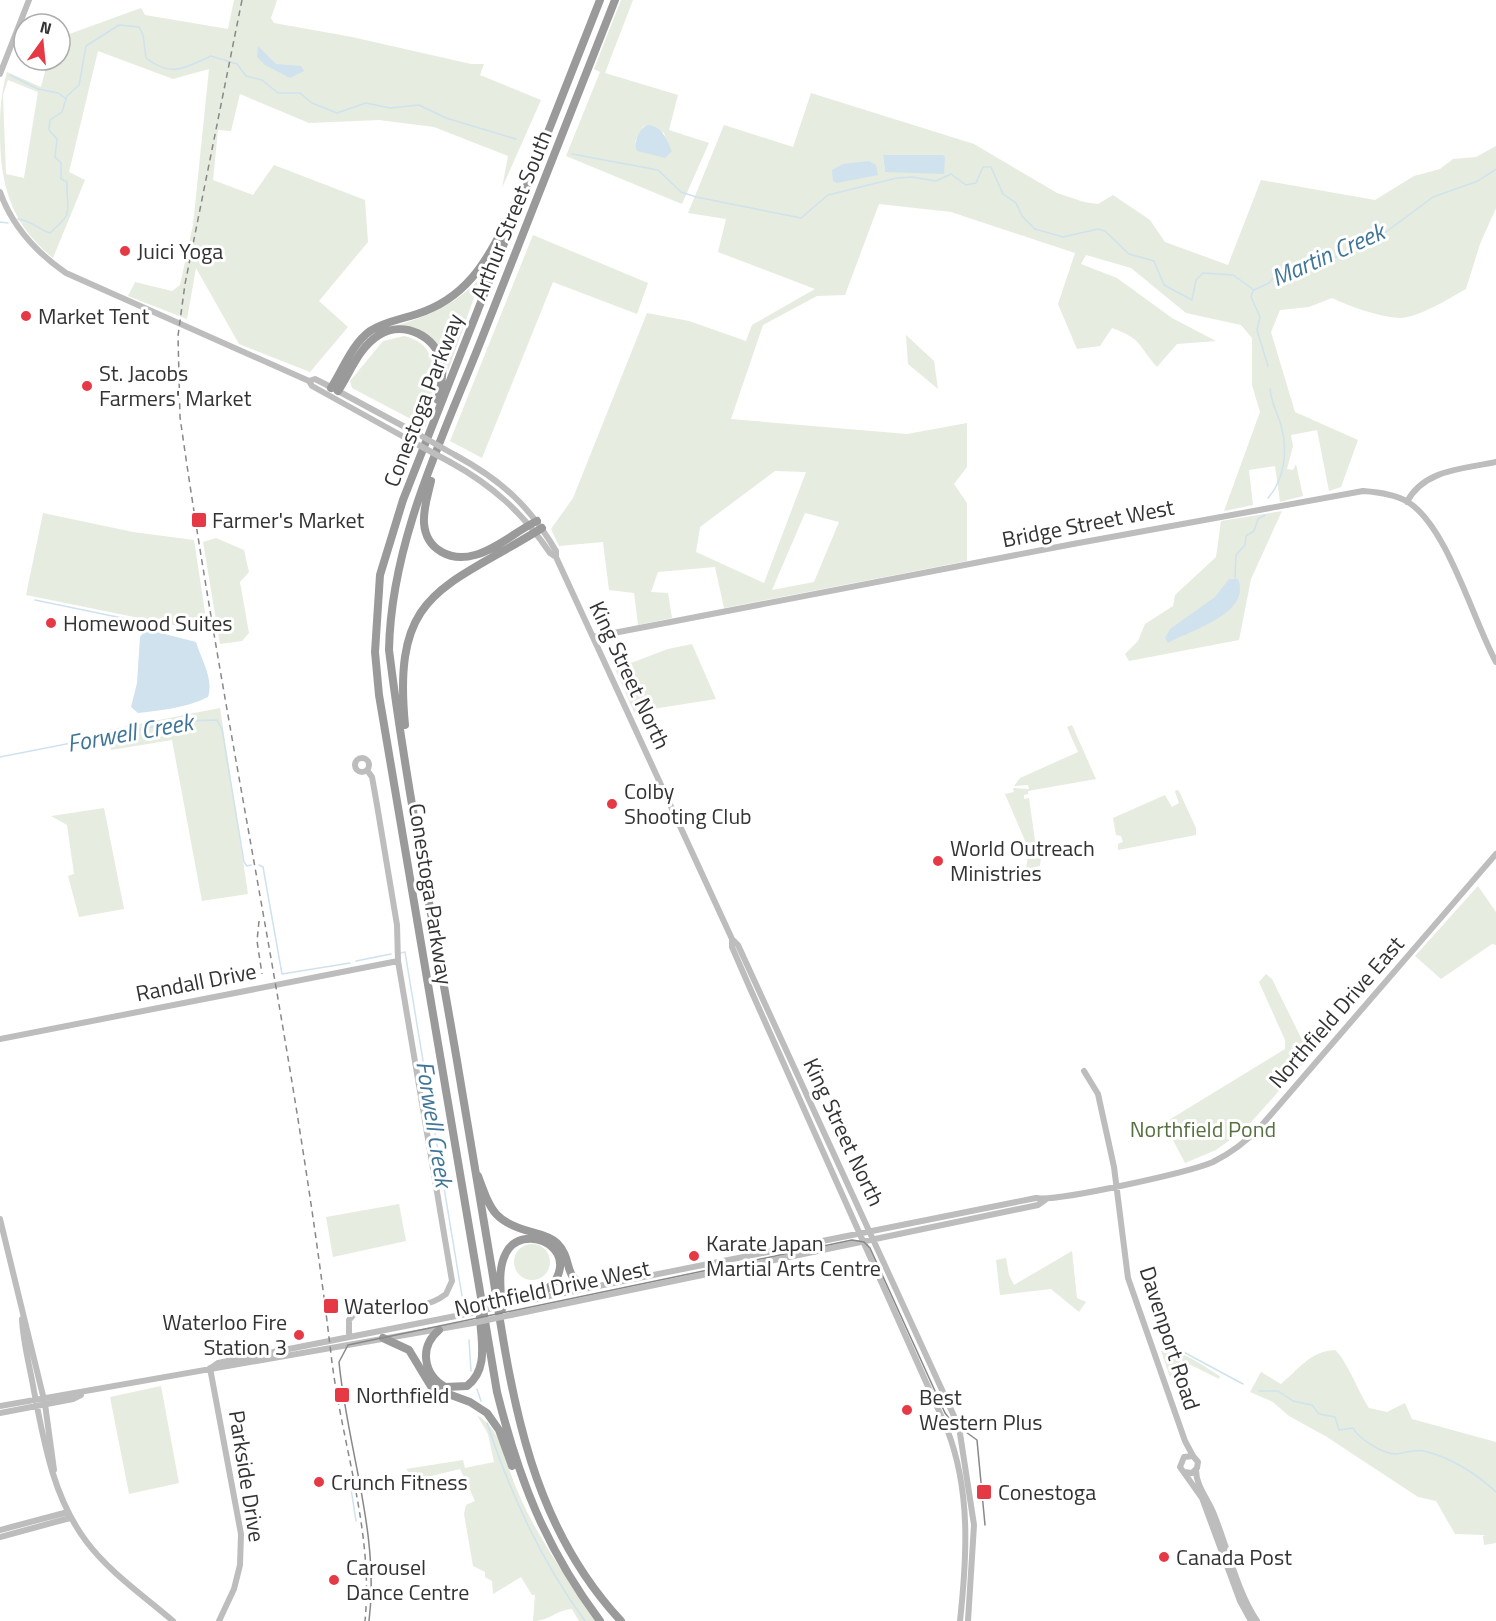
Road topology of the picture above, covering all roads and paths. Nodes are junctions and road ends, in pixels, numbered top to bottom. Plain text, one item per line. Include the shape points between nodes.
1 (29, 0) edge
2 (600, 0) edge
3 (615, 0) edge
4 (0, 74) edge
5 (530, 172) junction
6 (0, 192) edge
7 (2, 201) edge
8 (309, 381) junction
9 (335, 389) junction
10 (430, 431) junction
11 (441, 443) junction
12 (1496, 462) edge
13 (1407, 502) junction
14 (536, 527) junction
15 (593, 637) junction
16 (1496, 662) edge
17 (407, 766) junction
18 (367, 770) dead end
19 (1496, 854) edge
20 (732, 939) junction
21 (398, 961) junction
22 (0, 1039) edge
23 (1084, 1071) dead end
24 (471, 1154) junction
25 (1116, 1185) junction
26 (1045, 1200) junction
27 (0, 1219) edge
28 (869, 1232) junction
29 (861, 1233) junction
30 (873, 1240) junction
31 (864, 1242) junction
32 (476, 1273) junction
33 (592, 1286) junction
34 (536, 1298) junction
35 (439, 1330) junction
36 (350, 1336) junction
37 (384, 1338) junction
38 (319, 1342) junction
39 (321, 1351) junction
40 (269, 1353) junction
41 (505, 1353) junction
42 (276, 1360) junction
43 (210, 1368) junction
44 (40, 1402) junction
45 (0, 1406) edge
46 (0, 1413) edge
47 (1185, 1441) junction
48 (1193, 1456) junction
49 (1182, 1458) junction
50 (1196, 1470) junction
51 (54, 1472) junction
52 (1184, 1472) junction
53 (531, 1505) junction
54 (69, 1515) junction
55 (0, 1530) edge
56 (0, 1537) edge
57 (966, 1552) junction
58 (974, 1557) junction
59 (173, 1621) edge
60 (219, 1621) edge
61 (600, 1621) edge
62 (621, 1621) edge
63 (960, 1621) edge
64 (968, 1621) edge
65 (1251, 1621) edge
66 (1257, 1621) edge

1 - 4 main road
2 - 5 highway, Arthur Street South
3 - 11 highway, Arthur Street South
5 - 9 highway via 493,248 467,285 436,307 370,331 356,346
5 - 10 highway, Conestoga Parkway
6 - 7 main road, King Street North
7 - 8 main road, King Street North via 31,244 72,277
8 - 9 main road, King Street North
8 - 14 main road, King Street North, bridge via 491,487
9 - 10 highway via 374,339 394,330 419,334 433,345 442,364
9 - 14 main road, King Street North, bridge via 500,483
10 - 32 highway, Conestoga Parkway via 380,575 375,652
11 - 14 highway via 424,521 436,548 457,558 477,555
11 - 17 highway, Conestoga Parkway via 404,545 390,622 393,680
12 - 13 main road via 1438,474 1421,483
13 - 15 main road, Bridge Street West via 1376,492 1351,492
13 - 16 main road, Bridge Street West via 1435,532
14 - 15 main road, King Street North via 556,557
14 - 17 highway via 449,582 430,598 409,633 403,656
15 - 20 main road, King Street North
17 - 24 highway, Conestoga Parkway
18 - 21 main road via 372,777 397,925
19 - 25 main road, Northfield Drive East via 1253,1134 1200,1167
20 - 28 main road, King Street North
20 - 29 main road, King Street North via 748,986
21 - 22 main road, Randall Drive
21 - 36 main road via 452,1281 446,1294 429,1303 356,1312 349,1320
23 - 25 main road, Davenport Road via 1099,1098
24 - 33 highway via 487,1201 500,1220 553,1240 563,1251 572,1279
24 - 41 highway, Conestoga Parkway
25 - 26 main road, Northfield Drive East
25 - 47 main road, Davenport Road via 1128,1278
26 - 28 main road, Northfield Drive East via 1036,1198
26 - 30 main road, Northfield Drive East via 1038,1205
27 - 44 main road
28 - 29 main road, Northfield Drive West
28 - 30 main road, King Street North
29 - 31 main road, King Street North
29 - 33 main road, Northfield Drive West
30 - 31 main road, Northfield Drive West
30 - 58 main road, King Street North via 959,1427 973,1509
31 - 35 main road, Northfield Drive West, bridge
31 - 57 main road, King Street North via 952,1440 963,1493
32 - 35 highway via 482,1361 478,1374 467,1386 445,1387 431,1377 427,1348 430,1338
32 - 53 highway, Conestoga Parkway via 497,1392
33 - 34 main road, Northfield Drive West
34 - 36 main road, Northfield Drive West, bridge
34 - 41 highway via 556,1280 560,1261 549,1243 525,1238 511,1246 502,1263
35 - 37 main road, Northfield Drive West
36 - 38 main road, Northfield Drive West
37 - 39 main road, Northfield Drive West
37 - 53 highway via 409,1350 432,1388 470,1402 492,1418
38 - 39 main road
38 - 40 main road, Northfield Drive West
39 - 42 main road, Northfield Drive West
40 - 42 main road
40 - 43 main road, Northfield Drive West
41 - 62 highway, Conestoga Parkway via 517,1420 543,1496 566,1544
42 - 43 main road, Northfield Drive West
43 - 44 main road, Northfield Drive West via 73,1399
43 - 60 main road, Parkside Drive via 241,1534 234,1589
44 - 45 main road, Northfield Drive West
44 - 46 main road, Northfield Drive West
44 - 51 main road
44 - 51 main road
47 - 48 main road, Davenport Road
47 - 49 main road, Davenport Road
48 - 49 main road
48 - 50 main road via 1198,1462
49 - 52 main road via 1180,1467
50 - 52 main road
50 - 66 main road via 1245,1600
51 - 54 main road
52 - 65 main road via 1202,1498
53 - 61 highway, Conestoga Parkway via 556,1555
54 - 55 main road
54 - 56 main road
54 - 59 main road via 108,1565
57 - 58 main road
57 - 63 main road, King Street North
58 - 64 main road, King Street North

